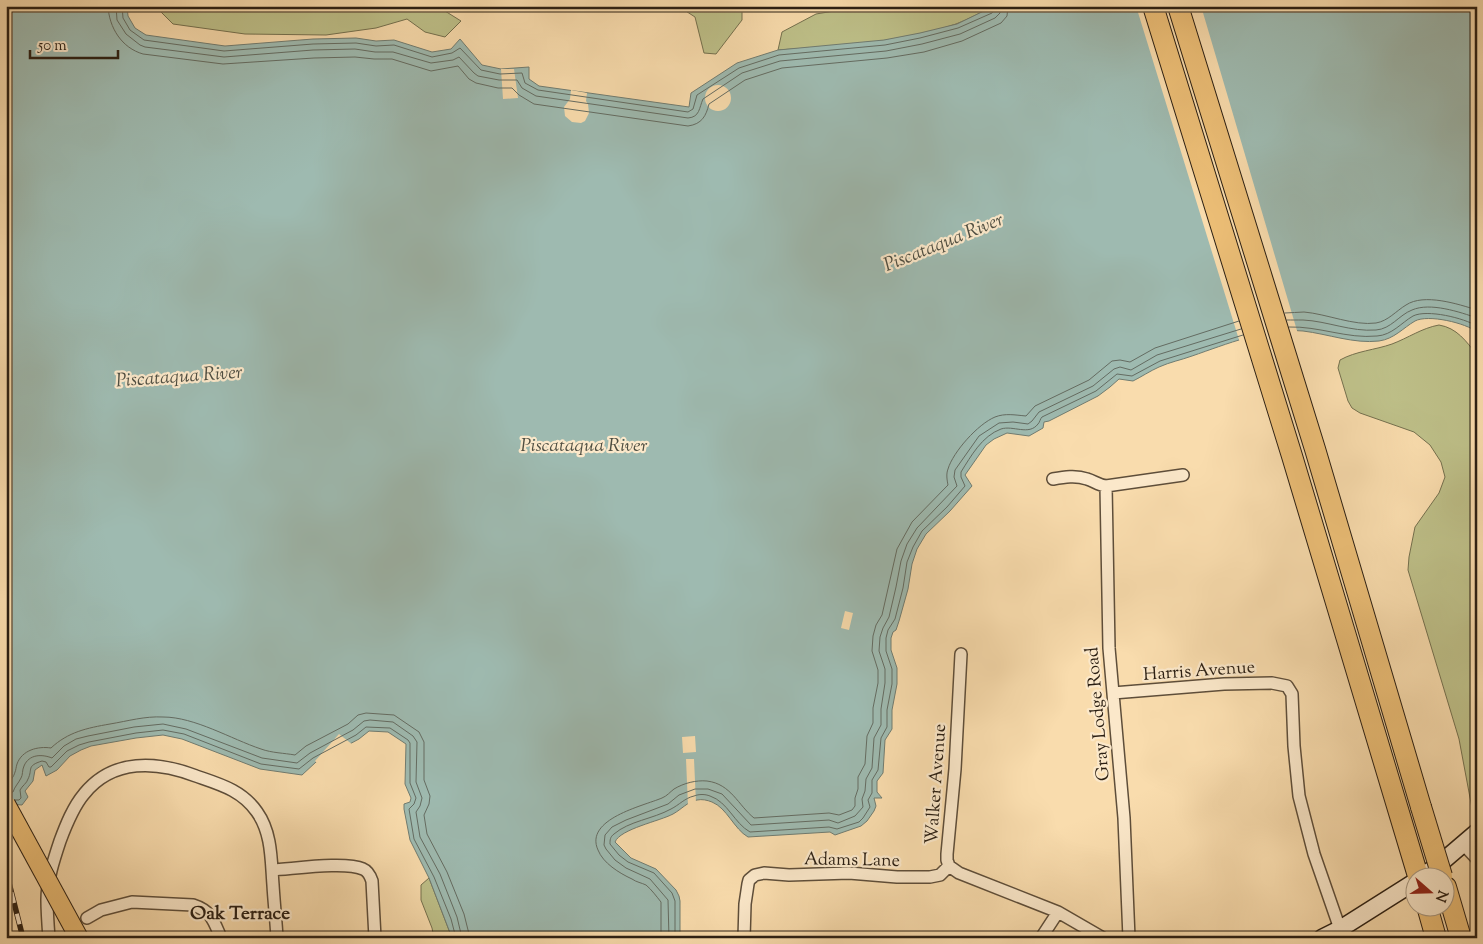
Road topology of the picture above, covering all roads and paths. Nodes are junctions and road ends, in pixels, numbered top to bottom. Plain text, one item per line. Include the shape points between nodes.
1 (1153, 6) edge
2 (1178, 6) edge
3 (1184, 475) dead end
4 (1054, 479) dead end
5 (1106, 486) junction
6 (961, 654) dead end
7 (1114, 693) junction
8 (6, 804) edge
9 (1477, 832) edge
10 (1463, 844) junction
11 (1477, 859) edge
12 (949, 866) junction
13 (1415, 866) edge
14 (1435, 866) edge
15 (1439, 866) edge
16 (272, 870) junction
17 (1406, 887) edge
18 (1058, 912) junction
19 (1430, 916) edge
20 (1455, 916) edge
21 (87, 918) dead end
22 (1340, 929) junction
23 (49, 938) edge
24 (79, 938) edge
25 (220, 938) edge
26 (277, 938) edge
27 (375, 938) edge
28 (744, 938) edge
29 (1041, 938) edge
30 (1103, 938) edge
31 (1129, 938) edge
32 (1322, 938) edge
33 (1436, 938) edge
34 (1461, 938) edge

1 - 13 highway
2 - 15 highway, bridge
3 - 5 street
4 - 5 street via 1074,476
5 - 7 street, Gray Lodge Road via 1109,648
6 - 12 street, Walker Avenue via 947,854
7 - 22 street, Harris Avenue via 1224,684 1272,683 1287,686 1293,701 1299,796 1314,854
7 - 31 street, Gray Lodge Road
8 - 24 main road, bridge
9 - 10 main road
10 - 11 street
10 - 14 main road
12 - 18 street, Walker Avenue
12 - 28 street, Adams Lane via 940,875 930,877 849,872 759,873 748,884
16 - 23 street via 268,837 257,812 243,797 225,786 176,770 142,765 124,768 96,782 84,793 71,816 57,850 48,885
16 - 26 street
16 - 27 street via 339,866 365,870 372,881
17 - 22 main road
18 - 29 street
18 - 30 street, Walker Avenue
19 - 33 highway
20 - 34 highway
21 - 25 street via 101,910 132,902 193,906 210,914
22 - 32 main road

